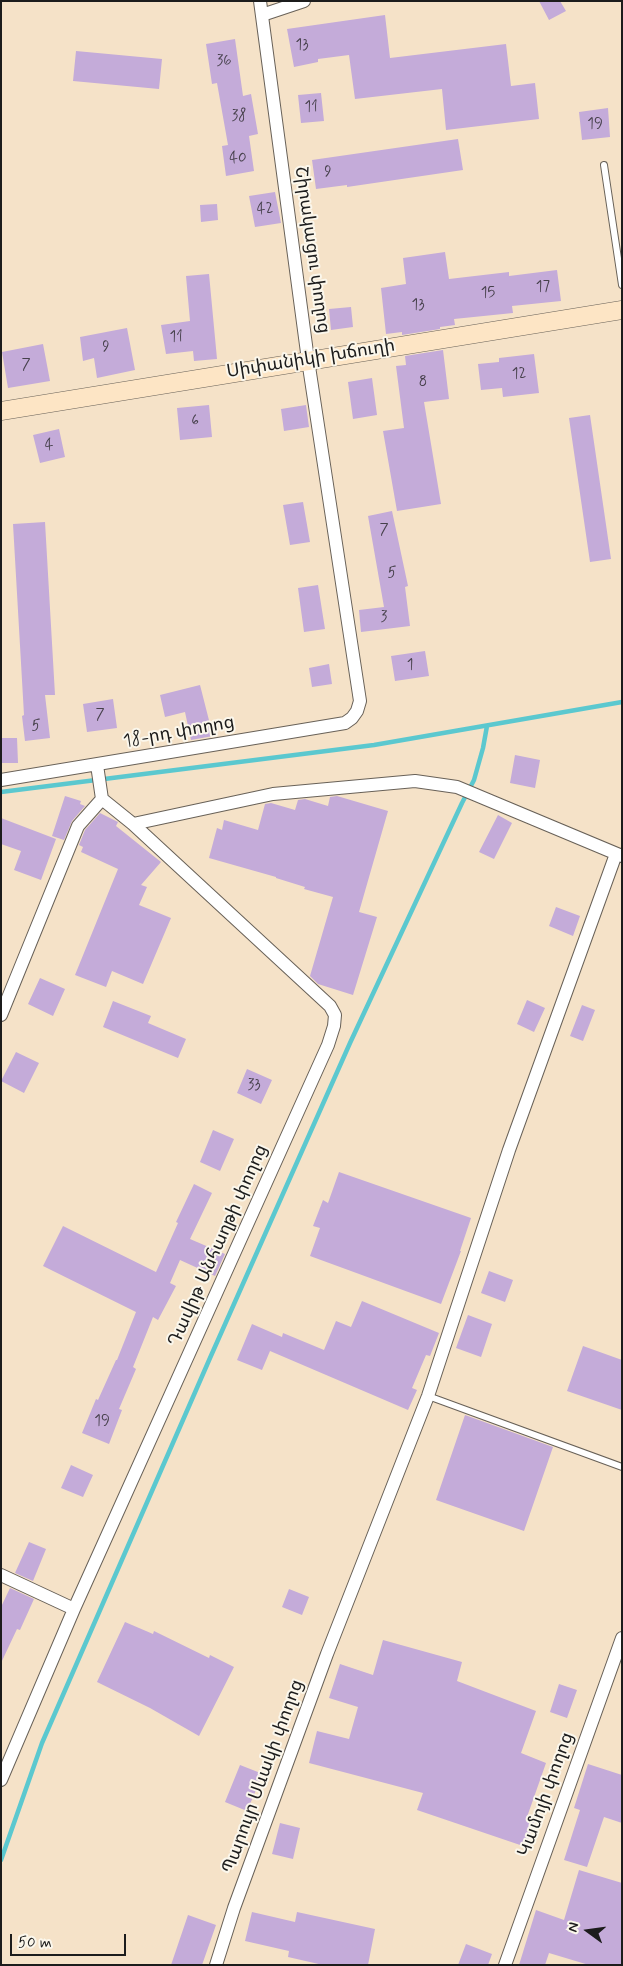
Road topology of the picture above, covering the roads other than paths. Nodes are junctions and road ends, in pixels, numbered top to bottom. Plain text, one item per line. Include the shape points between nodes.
1 (260, 1) edge
2 (304, 1) edge
3 (262, 15) junction
4 (604, 165) dead end
5 (622, 286) edge
6 (622, 310) edge
7 (308, 360) junction
8 (1, 411) edge
9 (357, 711) joint
10 (97, 765) junction
11 (1, 780) edge
12 (102, 800) junction
13 (133, 824) junction
14 (619, 855) edge
15 (1, 1015) edge
16 (428, 1396) junction
17 (622, 1467) edge
18 (1, 1575) edge
19 (74, 1609) junction
20 (622, 1638) edge
21 (1, 1780) edge
22 (216, 1965) edge
23 (505, 1965) edge

1 - 3 street, Շիրակացու փողոց
2 - 3 street
3 - 7 street, Շիրակացու փողոց
4 - 5 lane
6 - 7 main road, Սիփանիկի խճուղի
7 - 8 main road, Սիփանիկի խճուղի
7 - 9 street, Շիրակացու փողոց via 360,700
9 - 10 street, 18-րդ փողոց via 345,723
10 - 11 street, 18-րդ փողոց
10 - 12 street
12 - 13 street, Դավիթ Անհաղթի փողոց
12 - 15 street via 78,826
13 - 14 street via 273,794 415,781 457,788
13 - 19 street, Դավիթ Անհաղթի փողոց via 330,1006 335,1016 328,1045
14 - 16 street, Պարույր Սևակի փողոց via 509,1150
16 - 17 lane
16 - 22 street, Պարույր Սևակի փողոց via 347,1602
18 - 19 street
19 - 21 street, Դավիթ Անհաղթի փողոց
20 - 23 street, Կամոյի փողոց

